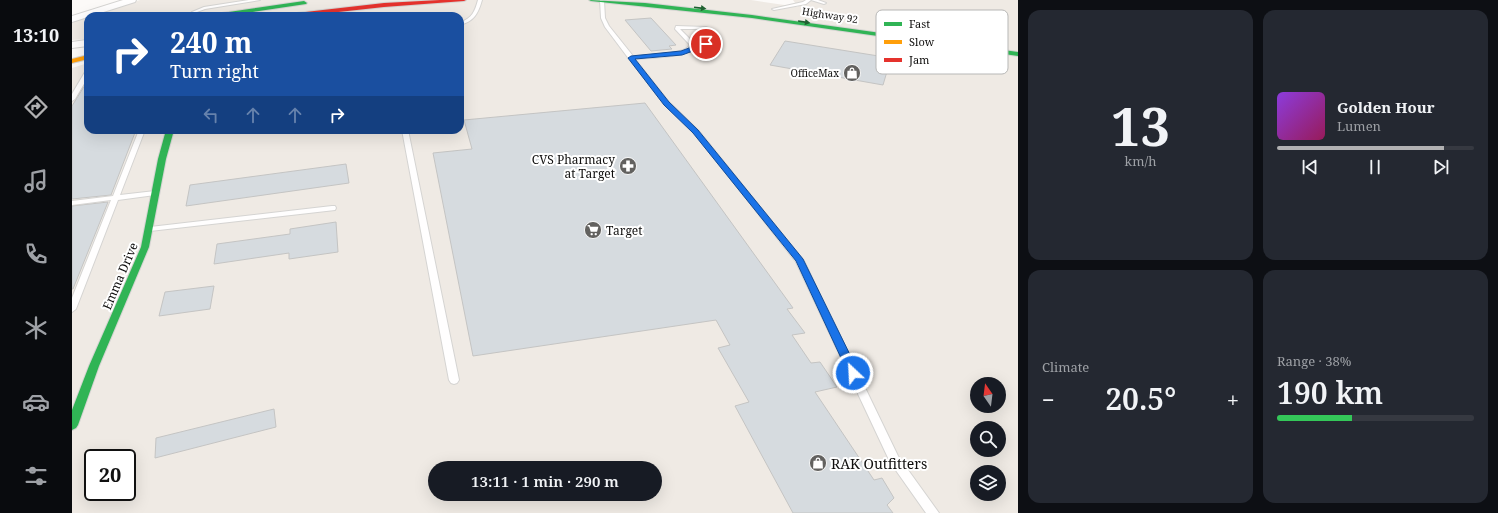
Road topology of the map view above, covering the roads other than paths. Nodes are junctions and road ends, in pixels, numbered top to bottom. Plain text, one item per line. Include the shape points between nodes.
1 (132, 0) edge
2 (258, 0) edge
3 (464, 0) edge
4 (480, 0) edge
5 (591, 0) edge
6 (809, 0) edge
7 (813, 0) edge
8 (315, 1) dead end
9 (602, 1) edge
10 (824, 3) dead end
11 (770, 9) joint
12 (94, 12) edge
13 (194, 12) edge
14 (242, 12) edge
15 (323, 12) edge
16 (806, 14) dead end
17 (84, 15) edge
18 (72, 19) edge
19 (843, 19) dead end
20 (464, 23) edge
21 (876, 24) edge
22 (876, 33) edge
23 (84, 44) edge
24 (693, 45) junction
25 (72, 46) edge
26 (1008, 52) edge
27 (1018, 54) edge
28 (84, 58) edge
29 (631, 58) junction
30 (72, 61) edge
31 (84, 79) edge
32 (72, 99) edge
33 (140, 134) edge
34 (169, 134) edge
35 (406, 134) edge
36 (157, 193) junction
37 (115, 198) junction
38 (72, 203) edge
39 (332, 208) dead end
40 (150, 229) junction
41 (72, 309) edge
42 (454, 380) dead end
43 (72, 425) edge
44 (933, 513) edge

1 - 12 street
2 - 13 lane via 204,8
3 - 15 main road
4 - 20 lane via 475,16
5 - 9 main road, Highway 92
6 - 11 lane
7 - 10 lane
8 - 14 main road
9 -> 22 main road, Highway 92 via 758,15
9 - 29 lane via 603,18
11 - 16 main road, Highway 92
17 - 18 street
19 - 21 main road, Highway 92
23 - 25 street
24 - 24 lane via 676,28 692,26 712,31 712,42
24 - 29 lane via 691,49 682,53
26 -> 27 main road, Highway 92
28 - 30 main road
29 - 44 lane via 667,103 696,131 800,261 894,459
31 - 32 lane
33 - 37 lane
34 - 36 main road, Emma Drive
35 - 42 lane
36 - 37 lane
36 - 40 main road, Emma Drive
37 - 38 lane
37 - 41 lane
39 - 40 lane
40 - 43 main road, Emma Drive via 137,268 94,366

